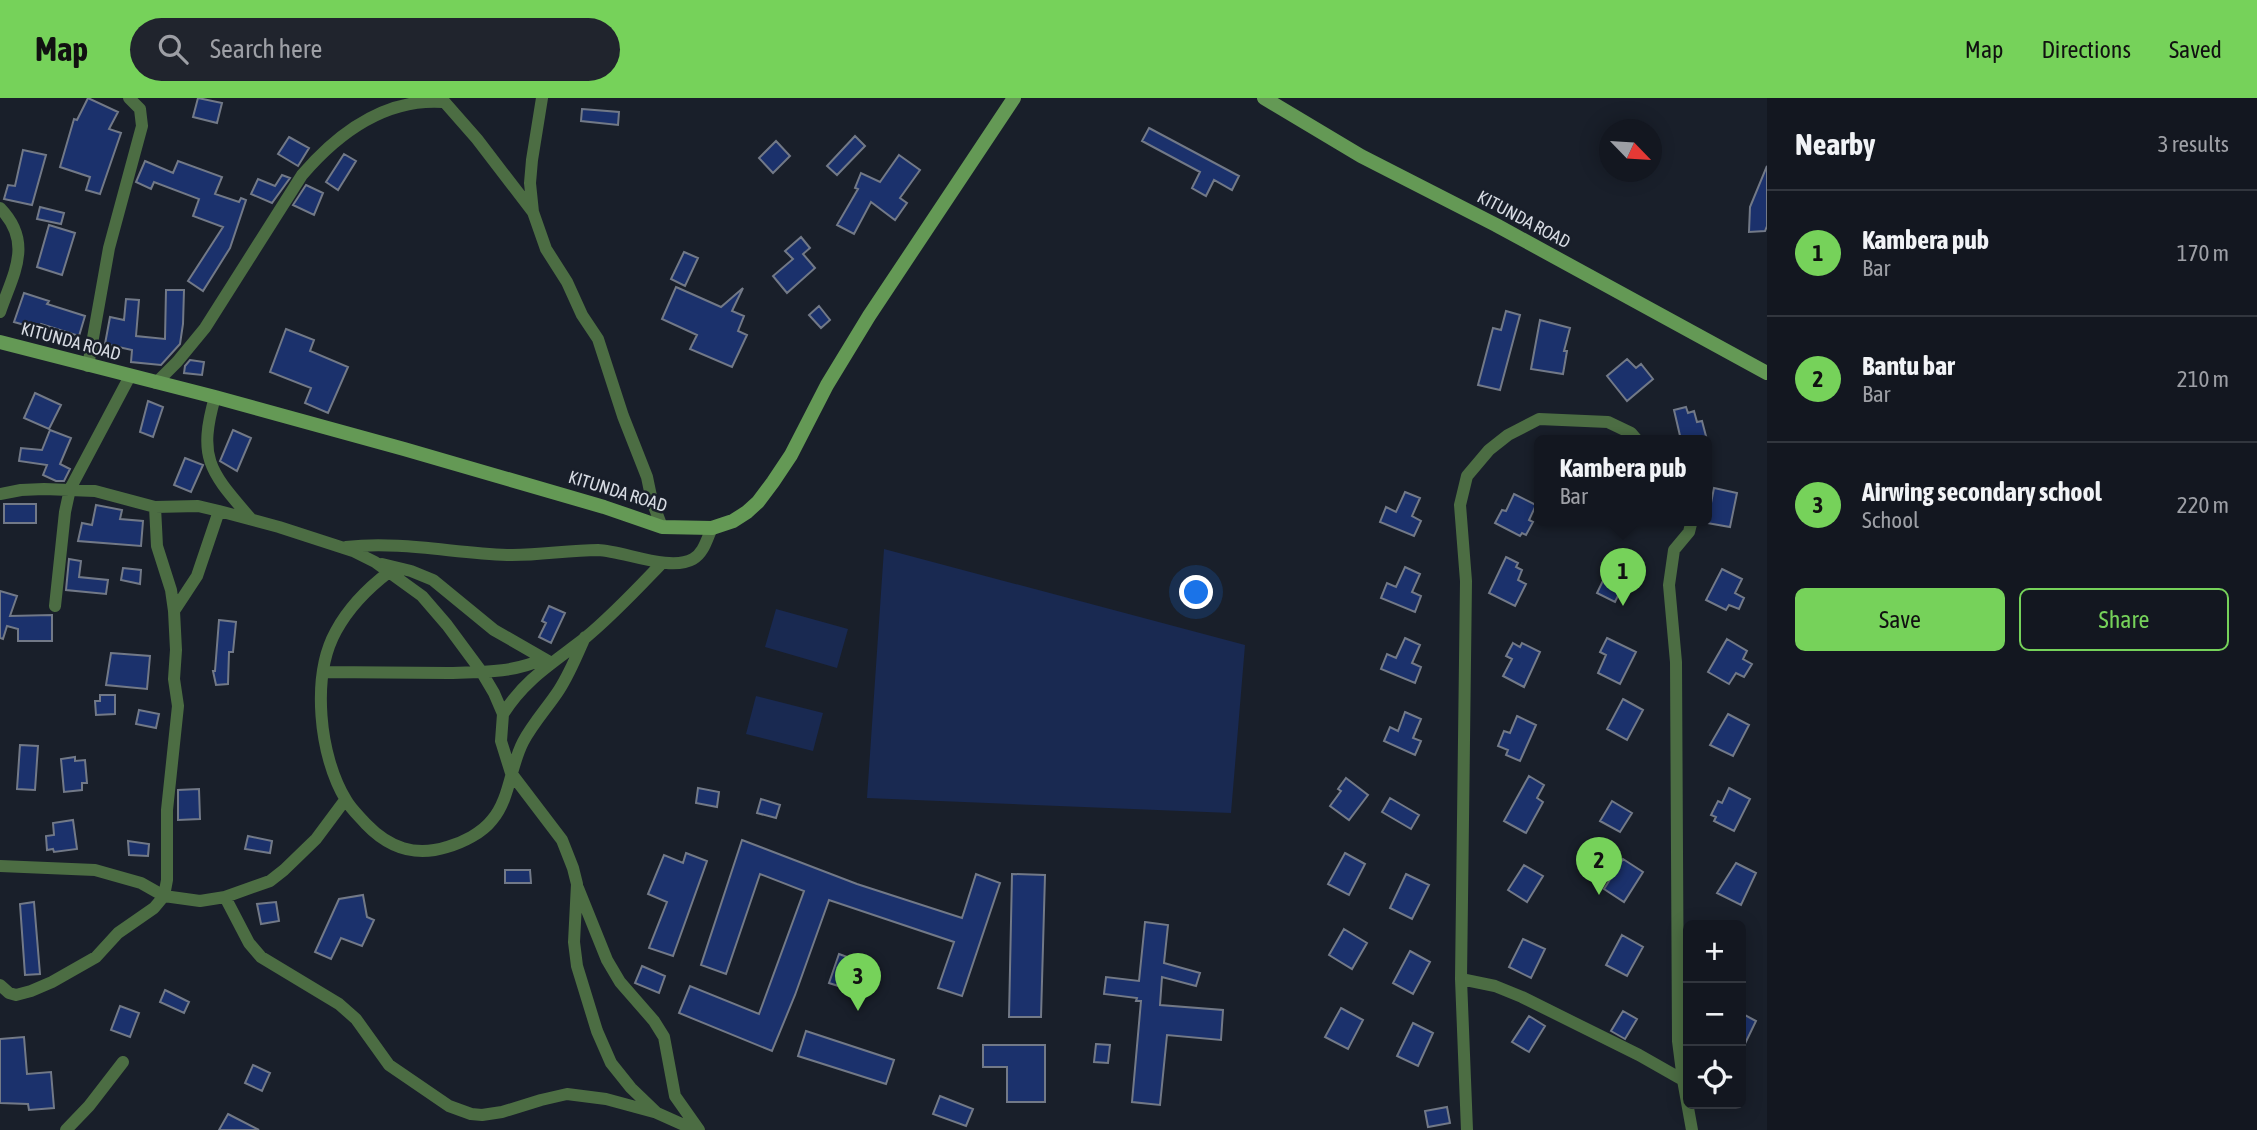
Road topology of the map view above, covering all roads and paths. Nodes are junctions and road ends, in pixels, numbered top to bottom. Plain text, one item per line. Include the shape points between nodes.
1 (129, 98) edge
2 (542, 98) edge
3 (1014, 98) edge
4 (1264, 98) edge
5 (442, 100) edge
6 (0, 208) edge
7 (533, 212) junction
8 (0, 312) edge
9 (0, 342) edge
10 (88, 366) junction
11 (1767, 373) edge
12 (130, 376) junction
13 (156, 383) junction
14 (215, 397) junction
15 (1633, 435) edge
16 (70, 489) junction
17 (0, 494) edge
18 (155, 507) junction
19 (219, 511) junction
20 (251, 519) junction
21 (1690, 526) edge
22 (663, 527) junction
23 (712, 528) junction
24 (342, 548) junction
25 (374, 562) junction
26 (662, 562) junction
27 (389, 572) junction
28 (55, 606) dead end
29 (174, 611) junction
30 (585, 637) junction
31 (547, 661) junction
32 (323, 671) junction
33 (481, 671) junction
34 (503, 714) junction
35 (511, 773) junction
36 (345, 800) junction
37 (0, 866) edge
38 (577, 884) junction
39 (164, 895) junction
40 (225, 897) junction
41 (1461, 979) junction
42 (0, 985) edge
43 (122, 1062) dead end
44 (1683, 1080) joint
45 (1688, 1109) edge
46 (657, 1113) junction
47 (66, 1130) edge
48 (697, 1130) edge
49 (1467, 1130) edge
50 (1692, 1130) edge

1 - 10 street via 140,109 142,126 110,248
2 - 7 street via 530,183
3 - 23 street, KITUNDA ROAD via 869,316 792,455 758,502 733,521
4 - 11 street, KITUNDA ROAD via 1362,156
5 - 7 street
5 - 13 street via 389,107 355,125 320,154 205,328
6 - 8 street via 20,247
7 - 22 street via 546,249 598,338
9 - 10 street, KITUNDA ROAD
10 - 12 street, KITUNDA ROAD
12 - 13 street, KITUNDA ROAD
12 - 16 street
13 - 14 street, KITUNDA ROAD
14 - 20 street via 205,438 208,457 214,474
14 - 22 street, KITUNDA ROAD via 485,471
15 - 41 street via 1608,422 1539,419 1489,450 1467,476 1460,505 1466,582
16 - 17 street
16 - 18 street via 108,493
16 - 28 street
18 - 19 street via 198,506
18 - 29 street via 157,546
19 - 20 street
19 - 29 street via 197,576
20 - 24 street
21 - 44 street via 1674,550 1669,585 1676,662 1678,1041
22 - 23 street, KITUNDA ROAD
23 - 26 street via 701,553 691,561
24 - 25 street
24 - 26 street via 376,544 506,555 597,550
25 - 27 street
25 - 31 street via 433,580 494,630
26 - 30 street
27 - 32 street via 372,585 335,631
27 - 33 street via 436,610
29 - 39 street via 178,706 167,800
30 - 31 street
30 - 35 street
31 - 33 street
31 - 34 street
32 - 33 street
32 - 36 street via 325,742
33 - 34 street
34 - 35 street via 500,741
35 - 36 street via 503,804 491,822 455,845 435,851 397,848
35 - 38 street via 562,840
36 - 40 street via 316,839 284,870 263,884
37 - 39 street via 95,870
38 - 46 street via 574,942 597,1031 611,1063
38 - 48 street via 607,960 664,1037 676,1096
39 - 40 street via 200,901
39 - 42 street via 96,957 52,982 16,995
40 - 46 street via 261,957 339,1004 356,1019 389,1065 449,1106 482,1115 567,1094
41 - 44 street via 1522,997
41 - 49 street
43 - 47 street
45 - 50 street
46 - 48 street

